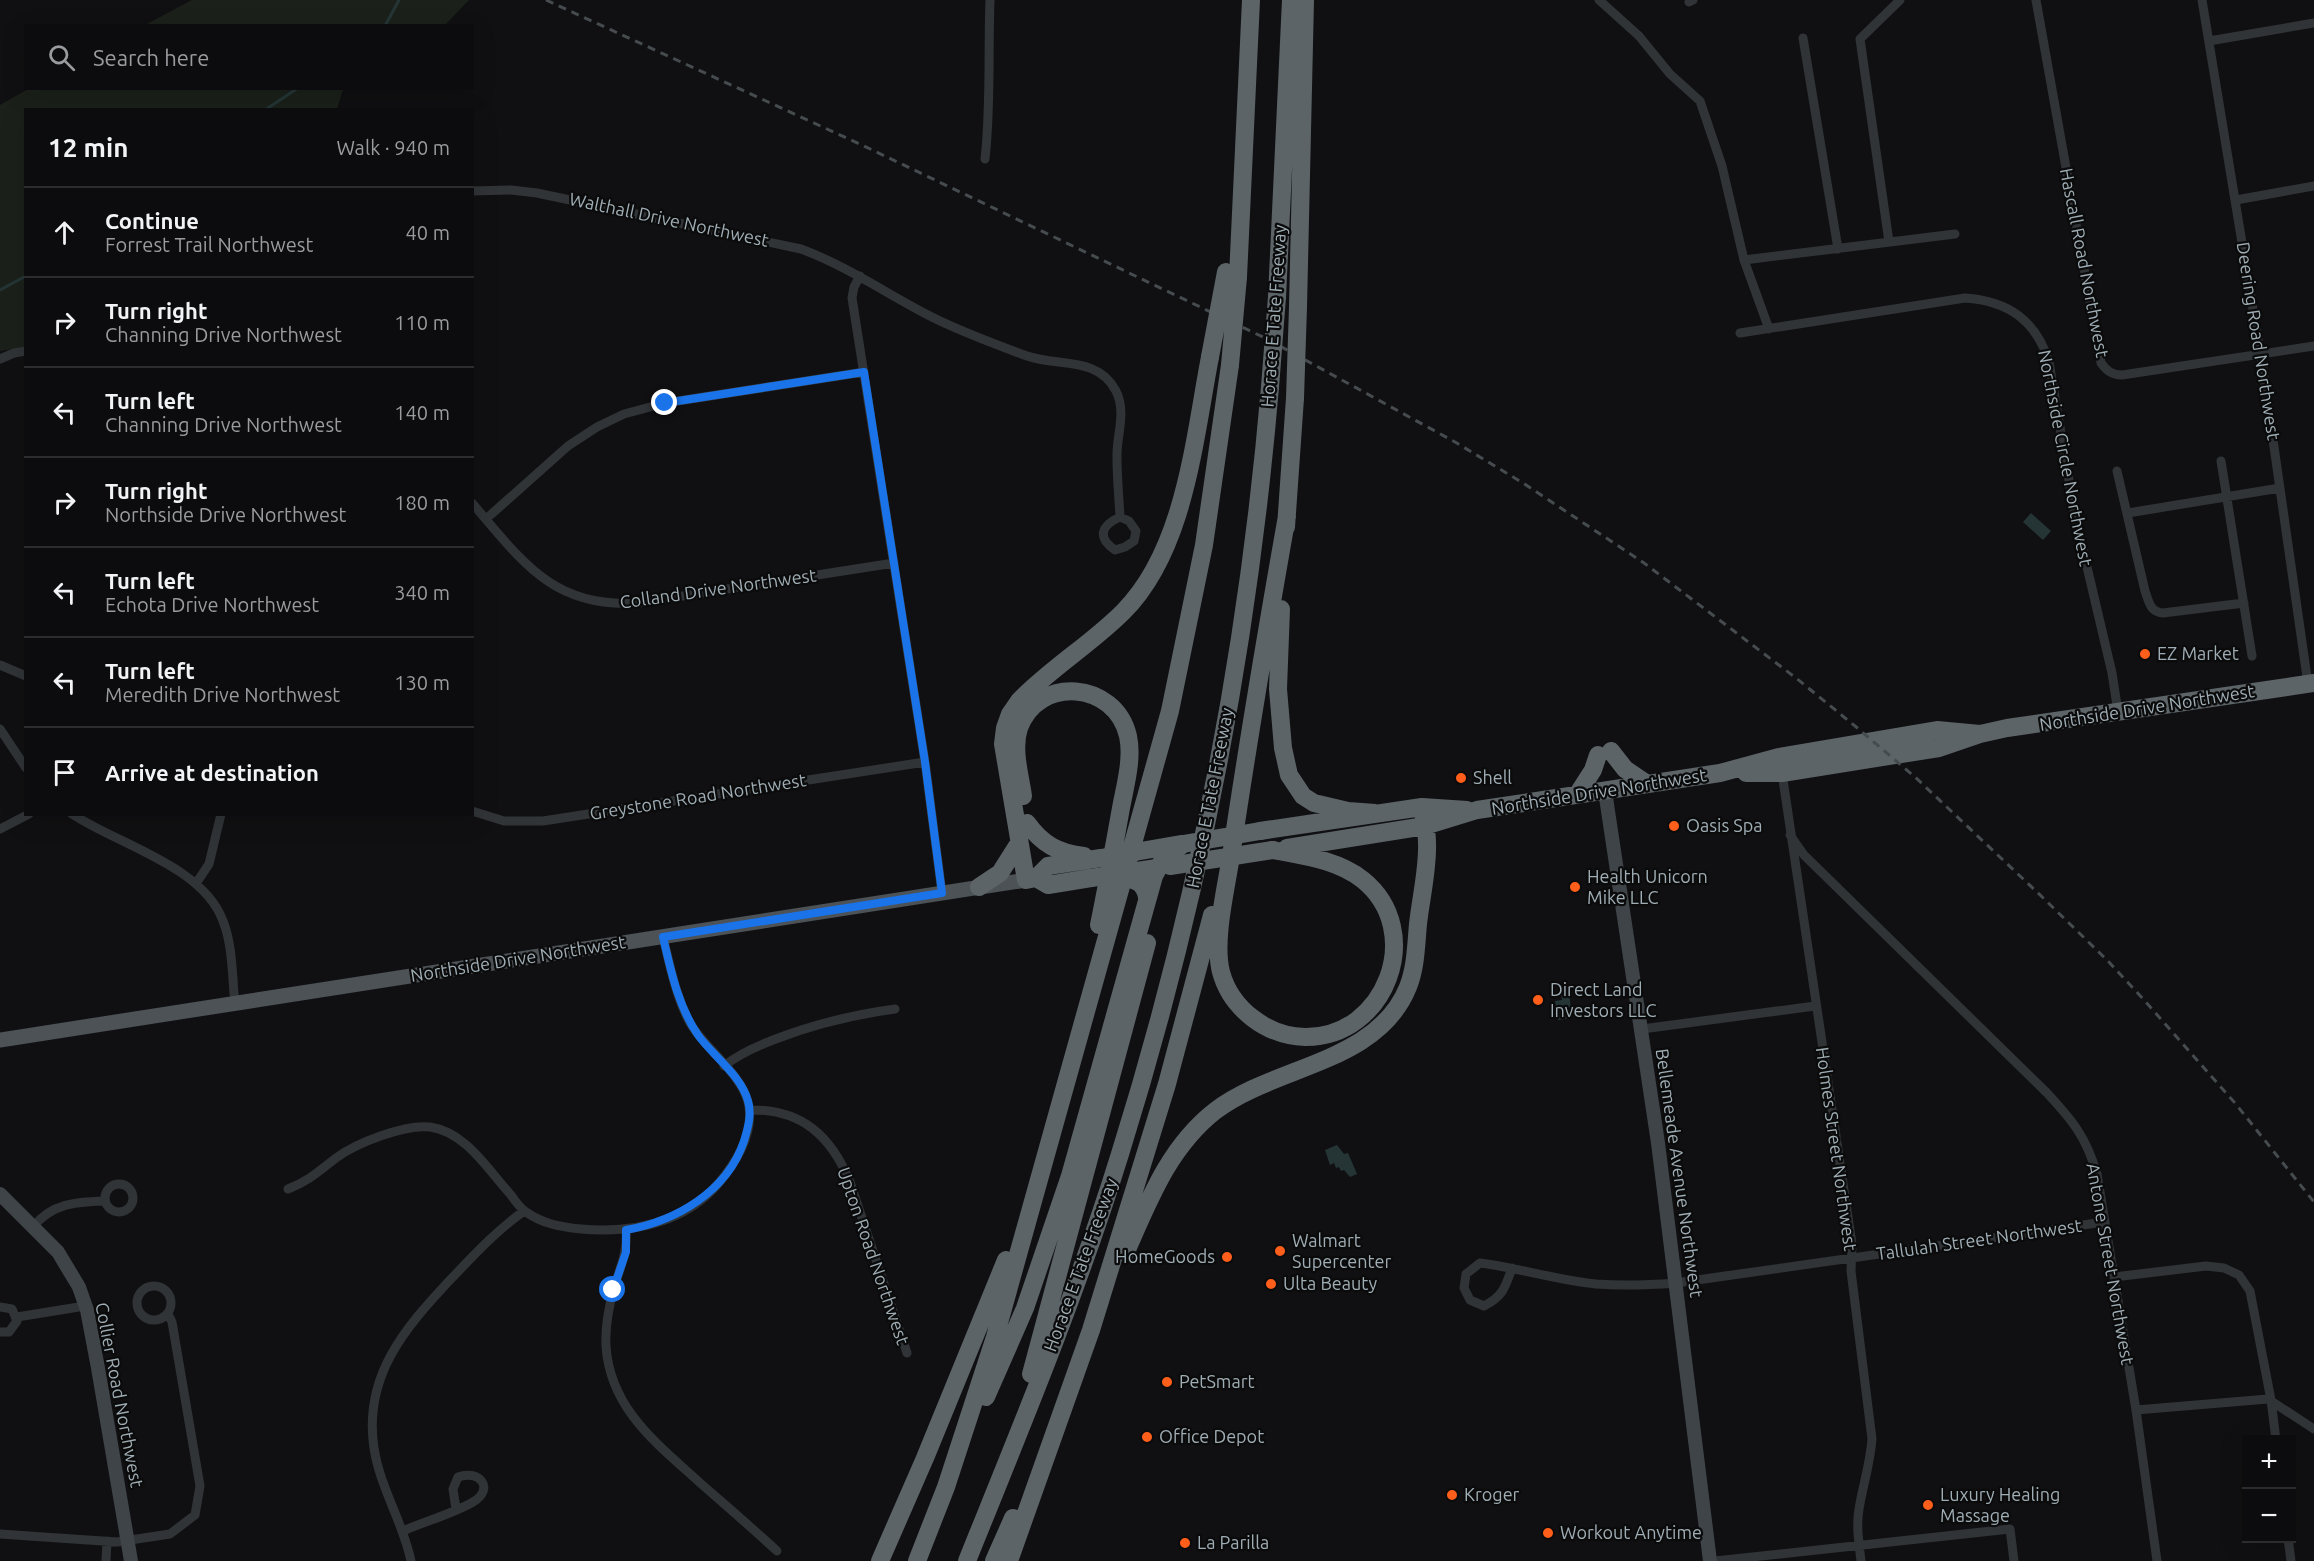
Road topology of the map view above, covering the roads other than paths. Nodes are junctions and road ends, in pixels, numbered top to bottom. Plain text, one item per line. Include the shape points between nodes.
1 (990, 0) edge
2 (1251, 0) edge
3 (1291, 0) edge
4 (1305, 0) edge
5 (1599, 0) edge
6 (1899, 0) edge
7 (2036, 0) edge
8 (2202, 0) edge
9 (2314, 23) edge
10 (1803, 38) dead end
11 (2209, 41) junction
12 (986, 159) dead end
13 (2314, 186) edge
14 (474, 191) edge
15 (2236, 200) junction
16 (1955, 234) dead end
17 (1889, 242) junction
18 (1838, 249) junction
19 (1743, 260) junction
20 (1232, 275) junction
21 (860, 276) junction
22 (1768, 328) junction
23 (1740, 333) dead end
24 (2314, 346) edge
25 (24, 351) edge
26 (2260, 354) junction
27 (0, 359) edge
28 (864, 372) junction
29 (2221, 461) dead end
30 (2117, 471) dead end
31 (2280, 488) junction
32 (2227, 497) junction
33 (474, 505) edge
34 (2128, 513) junction
35 (1287, 516) junction
36 (1120, 518) dead end
37 (486, 519) junction
38 (894, 563) junction
39 (2244, 603) junction
40 (2252, 656) dead end
41 (0, 665) edge
42 (24, 675) edge
43 (2311, 683) edge
44 (2118, 712) junction
45 (0, 729) edge
46 (1980, 734) junction
47 (925, 762) junction
48 (24, 765) edge
49 (1720, 773) junction
50 (1782, 773) junction
51 (1647, 784) junction
52 (1605, 791) junction
53 (1576, 795) junction
54 (1422, 807) junction
55 (1477, 810) junction
56 (474, 812) edge
57 (1375, 813) junction
58 (25, 816) edge
59 (75, 816) edge
60 (221, 816) edge
61 (1027, 823) junction
62 (1235, 826) junction
63 (1425, 826) junction
64 (0, 829) edge
65 (1790, 835) junction
66 (1019, 843) junction
67 (1183, 844) junction
68 (1273, 850) junction
69 (1135, 852) junction
70 (1082, 859) junction
71 (1163, 871) junction
72 (1031, 879) junction
73 (1084, 880) junction
74 (197, 882) junction
75 (979, 887) junction
76 (942, 893) junction
77 (1147, 897) junction
78 (663, 937) junction
79 (235, 1004) junction
80 (1815, 1006) junction
81 (895, 1009) dead end
82 (1642, 1029) junction
83 (0, 1040) edge
84 (724, 1066) junction
85 (1067, 1080) junction
86 (750, 1110) junction
87 (1041, 1175) junction
88 (288, 1189) dead end
89 (0, 1194) edge
90 (105, 1201) dead end
91 (524, 1211) junction
92 (2104, 1222) junction
93 (33, 1227) junction
94 (626, 1230) junction
95 (1852, 1258) junction
96 (1512, 1268) junction
97 (2114, 1276) junction
98 (1676, 1283) junction
99 (85, 1306) junction
100 (0, 1307) edge
101 (168, 1314) dead end
102 (17, 1317) junction
103 (1091, 1330) junction
104 (0, 1332) edge
105 (907, 1353) dead end
106 (1075, 1373) junction
107 (2271, 1400) junction
108 (2136, 1410) junction
109 (2314, 1429) edge
110 (2275, 1435) edge
111 (1002, 1473) junction
112 (946, 1487) junction
113 (456, 1509) dead end
114 (403, 1531) junction
115 (0, 1534) edge
116 (128, 1540) junction
117 (107, 1541) junction
118 (2289, 1543) edge
119 (1859, 1545) junction
120 (777, 1551) dead end
121 (2014, 1558) edge
122 (106, 1561) edge
123 (130, 1561) edge
124 (411, 1561) edge
125 (880, 1561) edge
126 (917, 1561) edge
127 (967, 1561) edge
128 (994, 1561) edge
129 (1009, 1561) edge
130 (1710, 1561) edge
131 (1715, 1561) edge
132 (1861, 1561) edge
133 (2157, 1561) edge
134 (2291, 1561) edge

1 - 12 street
2 - 20 highway via 1241,213
3 - 111 highway, Horace E Tate Freeway, bridge via 1277,297 1265,444 1242,629 1196,873 1117,1164 1067,1311
4 - 35 highway, bridge via 1295,398
5 - 19 street via 1700,101 1722,166
6 - 17 street via 1860,39
7 - 26 street, Hascall Road Northwest via 2101,363 2110,372 2122,375
8 - 11 street, Deering Road Northwest
9 - 11 street
10 - 18 street
11 - 15 street, Deering Road Northwest
13 - 15 street
14 - 21 street, Walthall Drive Northwest via 537,193 781,244 820,256
15 - 26 street, Deering Road Northwest
16 - 17 street
17 - 18 street
18 - 19 street
19 - 22 street
20 - 66 highway, bridge via 1210,357 1185,484 1170,538 1154,574 1123,612 1028,692 1010,714 1003,751
20 - 85 highway, bridge via 1230,365 1204,544 1170,711
21 - 28 street via 852,297
21 - 36 street, Walthall Drive Northwest via 954,328 1030,357 1087,366 1105,377 1116,393 1121,411 1117,458
22 - 23 street, Northside Circle Northwest
22 - 44 street, Northside Circle Northwest via 1965,298 1999,304 2027,322 2041,341 2049,362 2075,516
24 - 26 street
25 - 27 street
26 - 31 street, Deering Road Northwest
28 - 37 street via 665,403 624,414 568,446
28 - 38 street
29 - 32 street
30 - 34 street
31 - 32 street
31 - 43 street, Deering Road Northwest
32 - 34 street
32 - 39 street
33 - 37 street, Colland Drive Northwest
34 - 39 street via 2145,591 2155,611
35 - 57 highway via 1278,658 1286,764 1295,786 1314,803
35 - 62 highway
37 - 38 street, Colland Drive Northwest via 524,563 545,580 573,595 606,603 638,603
38 - 47 street
39 - 40 street
41 - 42 street
43 - 44 highway, Northside Drive Northwest
44 - 46 highway, Northside Drive Northwest
45 - 48 street
46 - 49 highway, Northside Drive Northwest via 1937,730 1779,757
46 - 50 highway, Northside Drive Northwest via 1939,748
47 - 56 street, Greystone Road Northwest via 543,821 504,821
47 - 76 street
49 - 50 highway, Northside Drive Northwest
49 - 51 highway, Northside Drive Northwest
50 - 65 street, Holmes Street Northwest
51 - 52 highway, Northside Drive Northwest
51 - 53 highway via 1605,753
52 - 53 highway, Northside Drive Northwest
52 - 82 street, Bellemeade Avenue Northwest
53 - 55 highway, Northside Drive Northwest
54 - 55 highway, Northside Drive Northwest
54 - 57 highway, Northside Drive Northwest
54 - 63 highway
55 - 63 highway, Northside Drive Northwest
57 - 67 highway, Northside Drive Northwest, bridge
58 - 64 street
59 - 74 street
60 - 74 street via 209,864
61 - 70 highway via 1044,843
61 - 72 highway
61 - 85 highway via 1017,750 1023,719 1040,701 1060,693 1080,691 1100,697 1123,722 1128,737 1127,774
62 - 68 highway via 1218,947 1221,975 1227,987 1247,1014 1276,1032 1306,1037 1342,1029 1358,1020 1385,988 1395,950 1387,911 1378,895 1348,870 1326,861
62 - 103 highway via 1167,1084
63 - 68 highway, Northside Drive Northwest
63 - 103 highway via 1427,843 1414,963 1398,1006 1364,1041 1243,1093 1215,1111 1189,1136 1161,1175
65 - 80 street, Holmes Street Northwest
65 - 92 street, Antone Street Northwest via 1804,855 2072,1120 2092,1158
66 - 72 highway
66 - 75 highway via 1000,873
67 - 69 highway, Northside Drive Northwest
67 - 71 highway
68 - 71 highway, Northside Drive Northwest, bridge
69 - 70 highway, Northside Drive Northwest, bridge
69 - 71 highway
70 - 72 highway, Northside Drive Northwest via 1048,866
71 - 73 highway, Northside Drive Northwest, bridge
71 - 77 highway
71 - 111 highway via 1053,1297
72 - 73 highway, Northside Drive Northwest via 1048,885
72 - 75 main road, Northside Drive Northwest
73 - 77 highway, bridge via 1137,881
74 - 79 street via 224,921
75 - 76 main road, Northside Drive Northwest
76 - 78 main road, Northside Drive Northwest
77 - 112 highway via 1070,1176 1025,1308
78 - 79 main road, Northside Drive Northwest
78 - 84 street via 683,1009 699,1037
79 - 83 main road, Northside Drive Northwest
80 - 82 street
80 - 95 street, Holmes Street Northwest
81 - 84 street via 808,1026 745,1051
82 - 98 street, Bellemeade Avenue Northwest
84 - 86 street via 742,1088
85 - 87 highway
86 - 94 street via 741,1150 715,1187 671,1217
86 - 105 street, Upton Road Northwest via 776,1111 798,1118 838,1156
87 - 112 highway via 995,1337
87 - 125 highway
88 - 91 street via 313,1178 354,1147 403,1129 429,1127 450,1133 466,1144
89 - 93 street, Collier Road Northwest
90 - 93 street via 53,1209
91 - 94 street via 558,1227
91 - 114 street via 487,1240 422,1310 399,1338 384,1368 374,1406 374,1445 381,1480
92 - 95 street, Tallulah Street Northwest
92 - 97 street, Antone Street Northwest
93 - 99 street, Collier Road Northwest via 70,1269
94 - 120 street via 626,1252 607,1323 610,1377 645,1433
95 - 98 street, Tallulah Street Northwest
95 - 119 street, Holmes Street Northwest via 1872,1439 1870,1466 1858,1510
96 - 96 street via 1480,1263 1466,1274 1464,1288 1470,1300 1484,1306 1498,1299
96 - 98 street, Tallulah Street Northwest via 1596,1284
97 - 107 street via 2206,1266 2239,1275 2250,1292
97 - 108 street, Antone Street Northwest
98 - 130 street, Bellemeade Avenue Northwest
99 - 102 street
99 - 116 street, Collier Road Northwest
100 - 102 street via 9,1307
101 - 116 street via 200,1486 195,1515 170,1534
102 - 104 street via 13,1329
103 - 106 highway
106 - 128 highway
106 - 129 highway
107 - 108 street
107 - 109 street
107 - 110 street
108 - 133 street, Antone Street Northwest
111 - 127 highway, Horace E Tate Freeway
112 - 126 highway
113 - 114 street
114 - 124 street
115 - 117 street
116 - 117 street
116 - 123 street, Collier Road Northwest
117 - 122 street
118 - 134 street
119 - 121 street via 2010,1529
119 - 131 street
119 - 132 street, Holmes Street Northwest

